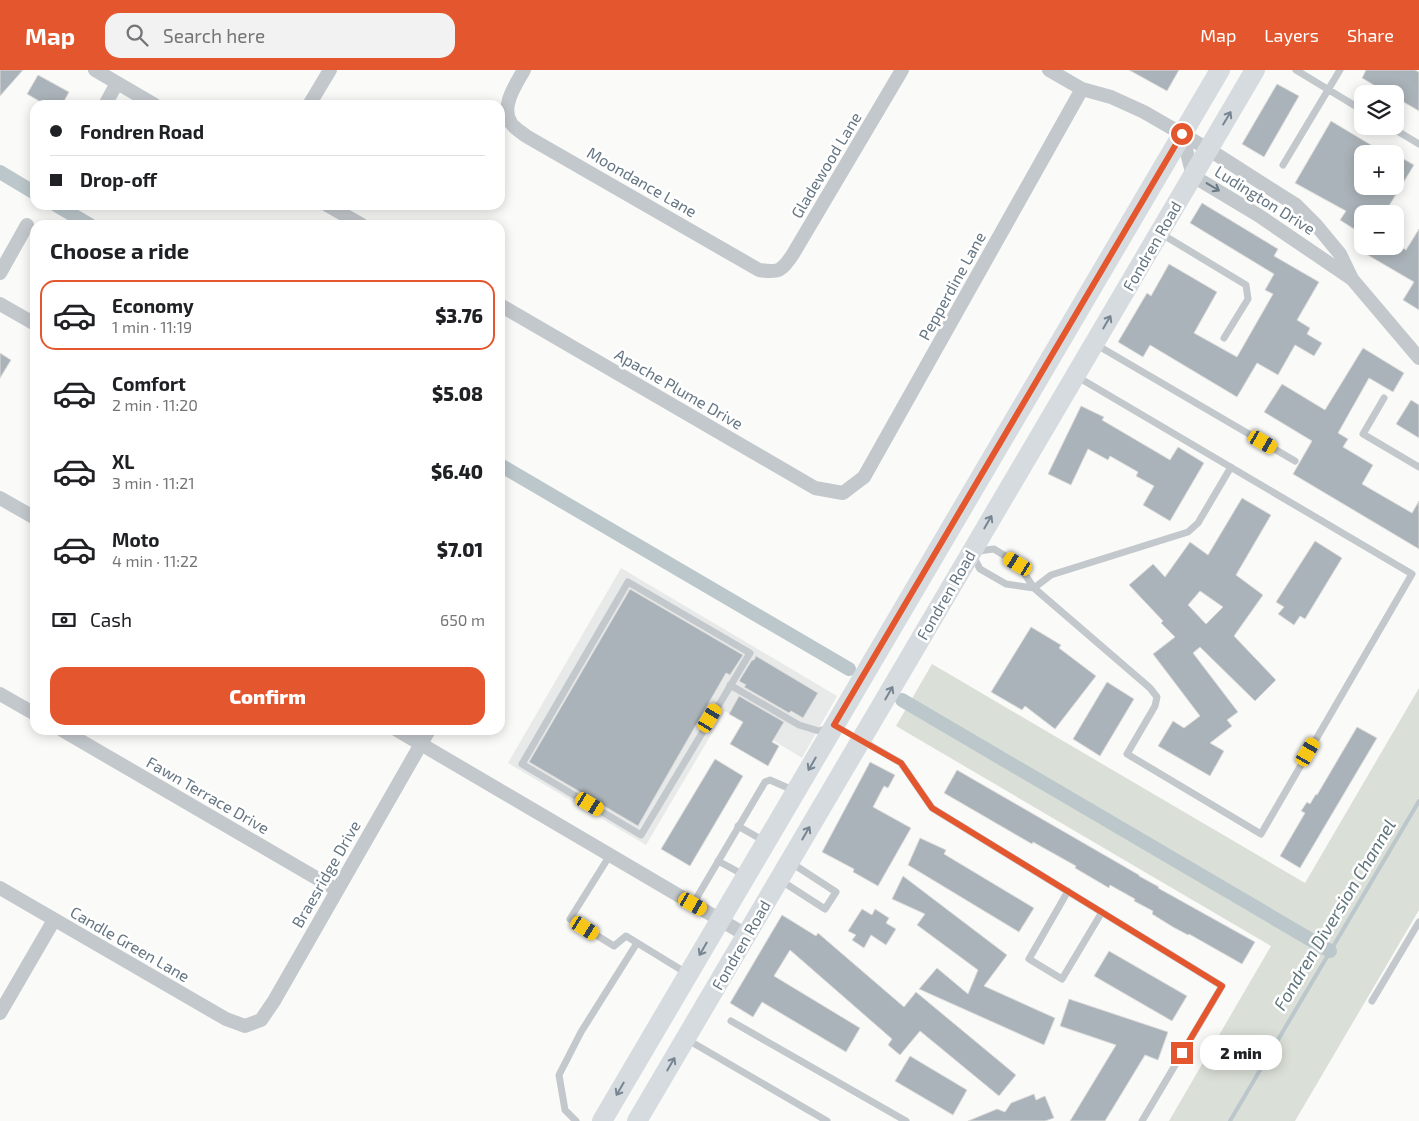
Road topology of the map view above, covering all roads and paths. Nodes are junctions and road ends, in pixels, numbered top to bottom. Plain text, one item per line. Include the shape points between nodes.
1 (95, 70) edge
2 (330, 70) edge
3 (524, 70) edge
4 (902, 70) edge
5 (1049, 70) edge
6 (1220, 70) edge
7 (1255, 70) edge
8 (1296, 70) edge
9 (1340, 70) edge
10 (117, 83) junction
11 (1082, 89) junction
12 (1328, 90) junction
13 (108, 100) edge
14 (146, 100) edge
15 (313, 100) edge
16 (1354, 105) edge
17 (1182, 134) junction
18 (1404, 135) edge
19 (1419, 144) edge
20 (1208, 149) junction
21 (1283, 166) dead end
22 (1193, 176) junction
23 (336, 210) edge
24 (353, 220) edge
25 (27, 225) dead end
26 (1160, 232) junction
27 (774, 272) joint
28 (0, 274) edge
29 (1352, 279) junction
30 (0, 304) edge
31 (505, 308) edge
32 (30, 321) edge
33 (1224, 338) dead end
34 (1058, 346) junction
35 (1419, 358) edge
36 (1085, 360) junction
37 (1384, 398) dead end
38 (1295, 461) dead end
39 (1231, 467) junction
40 (1419, 467) edge
41 (843, 493) joint
42 (0, 498) edge
43 (30, 515) edge
44 (946, 536) junction
45 (971, 552) junction
46 (1034, 588) junction
47 (730, 685) junction
48 (0, 694) edge
49 (30, 711) edge
50 (834, 725) junction
51 (71, 735) edge
52 (406, 735) edge
53 (426, 735) edge
54 (861, 740) junction
55 (421, 744) junction
56 (796, 791) junction
57 (738, 826) junction
58 (766, 842) junction
59 (610, 855) junction
60 (718, 861) junction
61 (790, 862) junction
62 (746, 876) junction
63 (779, 880) junction
64 (0, 888) edge
65 (337, 890) junction
66 (1068, 890) junction
67 (693, 904) junction
68 (1102, 912) junction
69 (54, 920) junction
70 (720, 920) junction
71 (1419, 922) edge
72 (746, 935) junction
73 (1411, 935) junction
74 (1419, 939) edge
75 (636, 942) junction
76 (688, 974) junction
77 (1372, 1001) dead end
78 (0, 1013) edge
79 (731, 1021) dead end
80 (245, 1026) joint
81 (685, 1039) junction
82 (576, 1121) edge
83 (602, 1121) edge
84 (637, 1121) edge
85 (827, 1121) edge
86 (906, 1121) edge
87 (1142, 1121) edge

1 - 10 street
2 - 15 street
3 - 27 street, Moondance Lane via 507,107 510,122 526,136 759,270
4 - 27 street, Gladewood Lane via 793,254 784,268
5 - 11 street, Ludington Drive
6 - 17 main road, Fondren Road
20 -> 7 main road, Fondren Road
8 - 12 lane
9 - 12 lane
10 - 13 street
10 - 14 street
11 - 17 street, Ludington Drive via 1111,97
11 - 41 street, Pepperdine Lane via 864,477
12 - 16 lane
12 - 21 lane
17 - 20 street, Ludington Drive
17 - 22 street, Ludington Drive
17 - 34 main road, Fondren Road
18 - 19 lane
20 - 22 main road, Fondren Road
20 - 29 street, Ludington Drive via 1296,205 1340,254
22 - 26 main road, Fondren Road
22 -> 29 street, Ludington Drive via 1266,220
23 - 24 street
25 - 28 street
26 - 33 lane via 1246,285 1248,299
36 -> 26 main road, Fondren Road
29 - 35 street, Ludington Drive
30 - 32 street
31 - 41 street, Apache Plume Drive via 815,488
34 - 36 main road
34 - 44 main road, Fondren Road
36 - 38 lane
36 - 39 lane
45 -> 36 main road, Fondren Road
37 - 40 lane via 1363,434
39 - 46 lane via 1198,523 1188,532 1051,575
39 - 46 lane via 1412,574 1261,834 1127,754 1157,697
42 - 43 street
44 - 45 main road
44 - 50 main road, Fondren Road
45 - 46 lane via 980,569 1006,584
45 - 46 lane via 994,549 1018,564
54 -> 45 main road, Fondren Road
47 - 47 lane via 641,835 522,764 628,582 750,653
47 - 50 lane via 799,726 819,731
48 - 49 street
50 - 54 main road
50 -> 56 main road, Fondren Road
51 - 65 street, Fawn Terrace Drive
52 - 55 street
53 - 55 street, Braesridge Drive
61 -> 54 main road, Fondren Road
54 - 66 lane via 901,763 932,808
55 - 59 street
55 - 65 street, Braesridge Drive
56 - 57 lane via 770,780 765,782
56 - 58 main road, Fondren Road
57 - 58 lane
57 - 60 lane
58 - 62 main road, Fondren Road
59 - 67 street
59 - 75 lane via 570,919 614,946 626,936
60 - 62 lane
60 - 67 lane
61 - 63 main road, Fondren Road
61 - 63 lane via 836,892 825,909
62 - 70 main road, Fondren Road
63 - 72 main road, Fondren Road
64 - 69 street, Candle Green Lane
65 - 80 street, Braesridge Drive via 274,1001 261,1020
66 - 68 lane
66 - 68 lane via 1029,959 1062,979
67 - 70 street
68 - 87 lane via 1222,986
69 - 78 street
69 - 80 street, Candle Green Lane via 226,1019
70 - 72 street
70 -> 76 main road, Fondren Road
71 - 73 lane
72 - 81 main road, Fondren Road
73 - 74 lane
73 - 77 lane
75 - 76 lane
75 - 82 lane via 580,1032 559,1075 565,1110
76 -> 83 main road, Fondren Road
79 - 86 lane
84 -> 81 main road, Fondren Road
81 - 85 lane

